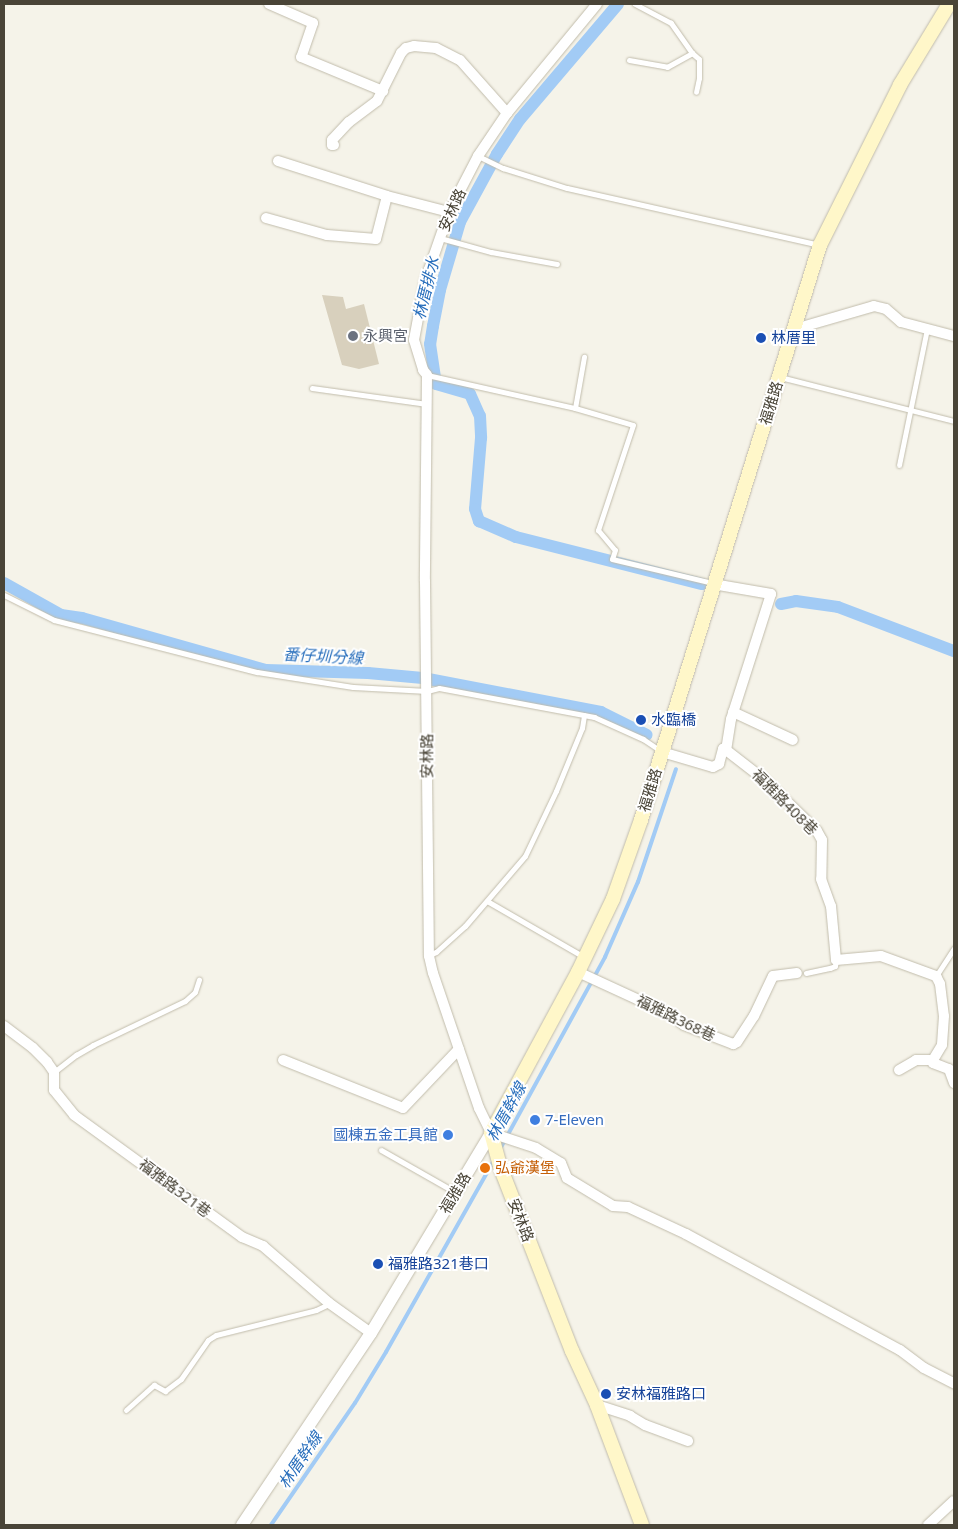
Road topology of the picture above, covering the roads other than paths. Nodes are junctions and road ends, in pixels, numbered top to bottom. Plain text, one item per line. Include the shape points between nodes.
1 (269, 4) edge
2 (597, 4) edge
3 (635, 4) edge
4 (948, 4) edge
5 (692, 53) junction
6 (629, 60) dead end
7 (383, 91) junction
8 (696, 92) dead end
9 (507, 114) junction
10 (334, 146) dead end
11 (478, 156) junction
12 (278, 161) dead end
13 (387, 196) junction
14 (449, 212) junction
15 (266, 218) dead end
16 (440, 238) junction
17 (820, 245) junction
18 (557, 264) dead end
19 (927, 328) junction
20 (795, 329) junction
21 (954, 336) edge
22 (584, 357) dead end
23 (428, 375) junction
24 (779, 377) junction
25 (312, 388) dead end
26 (428, 404) junction
27 (574, 408) junction
28 (911, 411) junction
29 (954, 421) edge
30 (899, 466) dead end
31 (713, 584) junction
32 (4, 595) edge
33 (427, 688) junction
34 (733, 712) junction
35 (584, 716) junction
36 (793, 740) dead end
37 (726, 750) junction
38 (662, 752) junction
39 (487, 901) junction
40 (954, 948) edge
41 (429, 956) junction
42 (585, 958) junction
43 (836, 960) junction
44 (802, 973) joint
45 (582, 974) junction
46 (936, 976) junction
47 (199, 980) dead end
48 (4, 1026) edge
49 (458, 1050) junction
50 (283, 1060) dead end
51 (933, 1060) junction
52 (899, 1070) dead end
53 (54, 1072) junction
54 (954, 1083) edge
55 (495, 1138) junction
56 (381, 1150) dead end
57 (455, 1192) junction
58 (330, 1303) junction
59 (371, 1333) junction
60 (954, 1383) edge
61 (597, 1405) junction
62 (126, 1410) dead end
63 (688, 1441) dead end
64 (954, 1501) edge
65 (242, 1525) edge
66 (642, 1525) edge
67 (928, 1525) edge

1 - 7 street via 313,23 301,57
2 - 9 street, 安林路
3 - 5 lane via 675,26
4 - 17 main road, 福雅路 via 900,85
5 - 6 lane via 667,67
5 - 8 lane via 699,59
7 - 9 street via 406,48 436,48 460,60
7 - 10 street via 372,106 349,122 335,137
9 - 11 street, 安林路
11 - 14 street, 安林路
11 - 17 lane via 567,188
12 - 13 street
13 - 14 street
13 - 15 street via 376,240 327,235
14 - 16 street, 安林路
16 - 18 lane
16 - 23 street, 安林路 via 424,281 414,340 423,370
17 - 20 main road, 福雅路
19 - 20 street via 901,322 886,309 874,306
19 - 21 street
19 - 28 lane
20 - 24 main road, 福雅路
22 - 27 lane
23 - 26 street, 安林路
23 - 27 lane
24 - 28 lane
24 - 31 main road, 福雅路
25 - 26 lane
26 - 33 street, 安林路
27 - 31 lane via 633,425 598,530 615,550 612,559
28 - 29 lane
28 - 30 lane
31 - 34 street via 771,594
31 - 38 main road, 福雅路
32 - 33 lane via 54,620 257,672 353,687
33 - 35 lane
33 - 41 street, 安林路
34 - 36 street
34 - 37 street
35 - 38 lane via 594,717 643,739
35 - 39 lane via 556,791 525,856
37 - 38 street via 723,749 719,764 713,767
37 - 43 street, 福雅路408巷 via 752,768 797,810 822,840 821,879 831,906
38 - 42 main road, 福雅路 via 613,899
39 - 41 lane via 465,926
39 - 42 lane
40 - 46 lane
41 - 49 street, 安林路
42 - 45 main road, 福雅路
43 - 44 lane via 830,968
43 - 46 street via 881,956
44 - 45 street, 福雅路368巷 via 773,976 754,1016 733,1044 684,1025 667,1013
45 - 55 main road, 福雅路
46 - 51 street via 944,1016 942,1045
47 - 53 lane via 195,992 185,1001 93,1045
48 - 53 street, 福雅路321巷 via 40,1054
49 - 50 street via 403,1108
49 - 55 street, 安林路 via 479,1108
51 - 52 street via 916,1060
51 - 54 street via 949,1069
53 - 58 street, 福雅路321巷 via 54,1090 74,1115 242,1237 263,1246
55 - 57 street, 福雅路
55 - 60 street via 536,1148 561,1163 567,1178 613,1206 628,1207 686,1234 900,1350 924,1368
55 - 61 main road, 安林路 via 500,1164 572,1351
56 - 57 lane
57 - 59 street, 福雅路
58 - 59 street, 福雅路321巷
58 - 62 lane via 316,1310 216,1335 208,1340 181,1380 165,1391 154,1385
59 - 65 street, 福雅路
61 - 63 street
61 - 66 main road, 安林路
64 - 67 street

